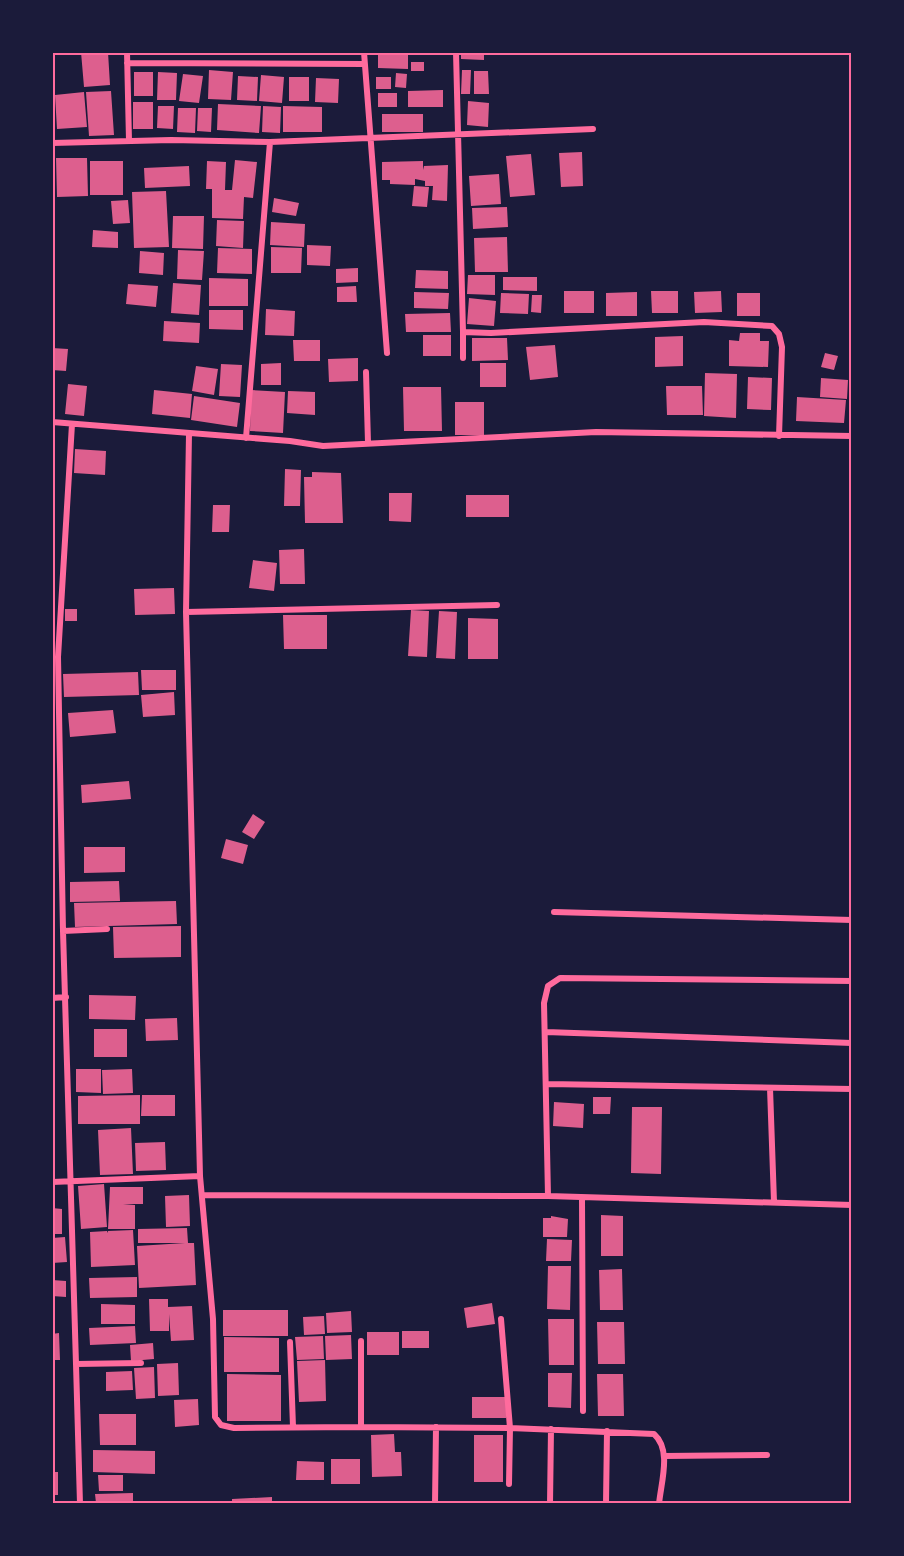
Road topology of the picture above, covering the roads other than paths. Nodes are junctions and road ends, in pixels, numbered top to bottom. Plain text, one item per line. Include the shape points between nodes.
1 (127, 52) edge
2 (364, 52) edge
3 (456, 52) edge
4 (127, 63) junction
5 (364, 64) junction
6 (593, 129) dead end
7 (460, 134) junction
8 (371, 139) junction
9 (129, 141) junction
10 (270, 142) junction
11 (52, 143) edge
12 (463, 332) junction
13 (387, 353) dead end
14 (463, 358) dead end
15 (366, 372) dead end
16 (52, 422) edge
17 (72, 424) junction
18 (189, 434) junction
19 (779, 436) junction
20 (852, 436) edge
21 (246, 438) junction
22 (368, 443) junction
23 (497, 605) dead end
24 (186, 612) junction
25 (55, 648) edge
26 (554, 912) dead end
27 (852, 920) edge
28 (107, 929) dead end
29 (63, 931) junction
30 (852, 981) edge
31 (66, 997) junction
32 (52, 998) edge
33 (546, 1032) junction
34 (852, 1043) edge
35 (547, 1084) junction
36 (770, 1088) junction
37 (852, 1089) edge
38 (200, 1176) junction
39 (69, 1181) junction
40 (52, 1182) edge
41 (202, 1195) junction
42 (548, 1196) junction
43 (582, 1199) junction
44 (774, 1202) junction
45 (852, 1205) edge
46 (501, 1319) dead end
47 (361, 1341) dead end
48 (290, 1342) dead end
49 (141, 1362) dead end
50 (76, 1364) junction
51 (583, 1412) dead end
52 (436, 1426) junction
53 (293, 1427) junction
54 (361, 1427) junction
55 (510, 1428) junction
56 (551, 1429) junction
57 (607, 1431) junction
58 (767, 1455) dead end
59 (664, 1456) junction
60 (509, 1484) dead end
61 (80, 1503) edge
62 (435, 1503) edge
63 (550, 1503) edge
64 (606, 1503) edge
65 (659, 1503) edge

1 - 4 street
2 - 5 street
3 - 7 street
4 - 5 street
4 - 9 street
5 - 8 street
6 - 7 street
7 - 8 street
7 - 12 street
8 - 10 street
8 - 13 street
9 - 10 street
9 - 11 street
10 - 21 street
12 - 14 street
12 - 19 street via 704,322 772,326 782,347
15 - 22 street
16 - 17 street
17 - 18 street
17 - 25 street
18 - 21 street
18 - 24 street
19 - 20 street
19 - 22 street via 596,432
21 - 22 street via 323,446
23 - 24 street
24 - 38 street
25 - 29 street
26 - 27 street
28 - 29 street
29 - 31 street
30 - 33 street via 560,978 548,986 544,1003
31 - 32 street
31 - 39 street
33 - 34 street
33 - 35 street
35 - 36 street
35 - 42 street
36 - 37 street
36 - 44 street
38 - 39 street
38 - 41 street
39 - 40 street
39 - 50 street
41 - 42 street
41 - 53 street via 213,1319 215,1417 221,1425 234,1428
42 - 43 street
43 - 44 street
43 - 51 street
44 - 45 street
46 - 55 street
47 - 54 street
48 - 53 street
49 - 50 street
50 - 61 street
52 - 54 street
52 - 55 street
52 - 62 street
53 - 54 street
55 - 56 street
55 - 60 street
56 - 57 street
56 - 63 street
57 - 59 street via 654,1434
57 - 64 street
58 - 59 street
59 - 65 street

